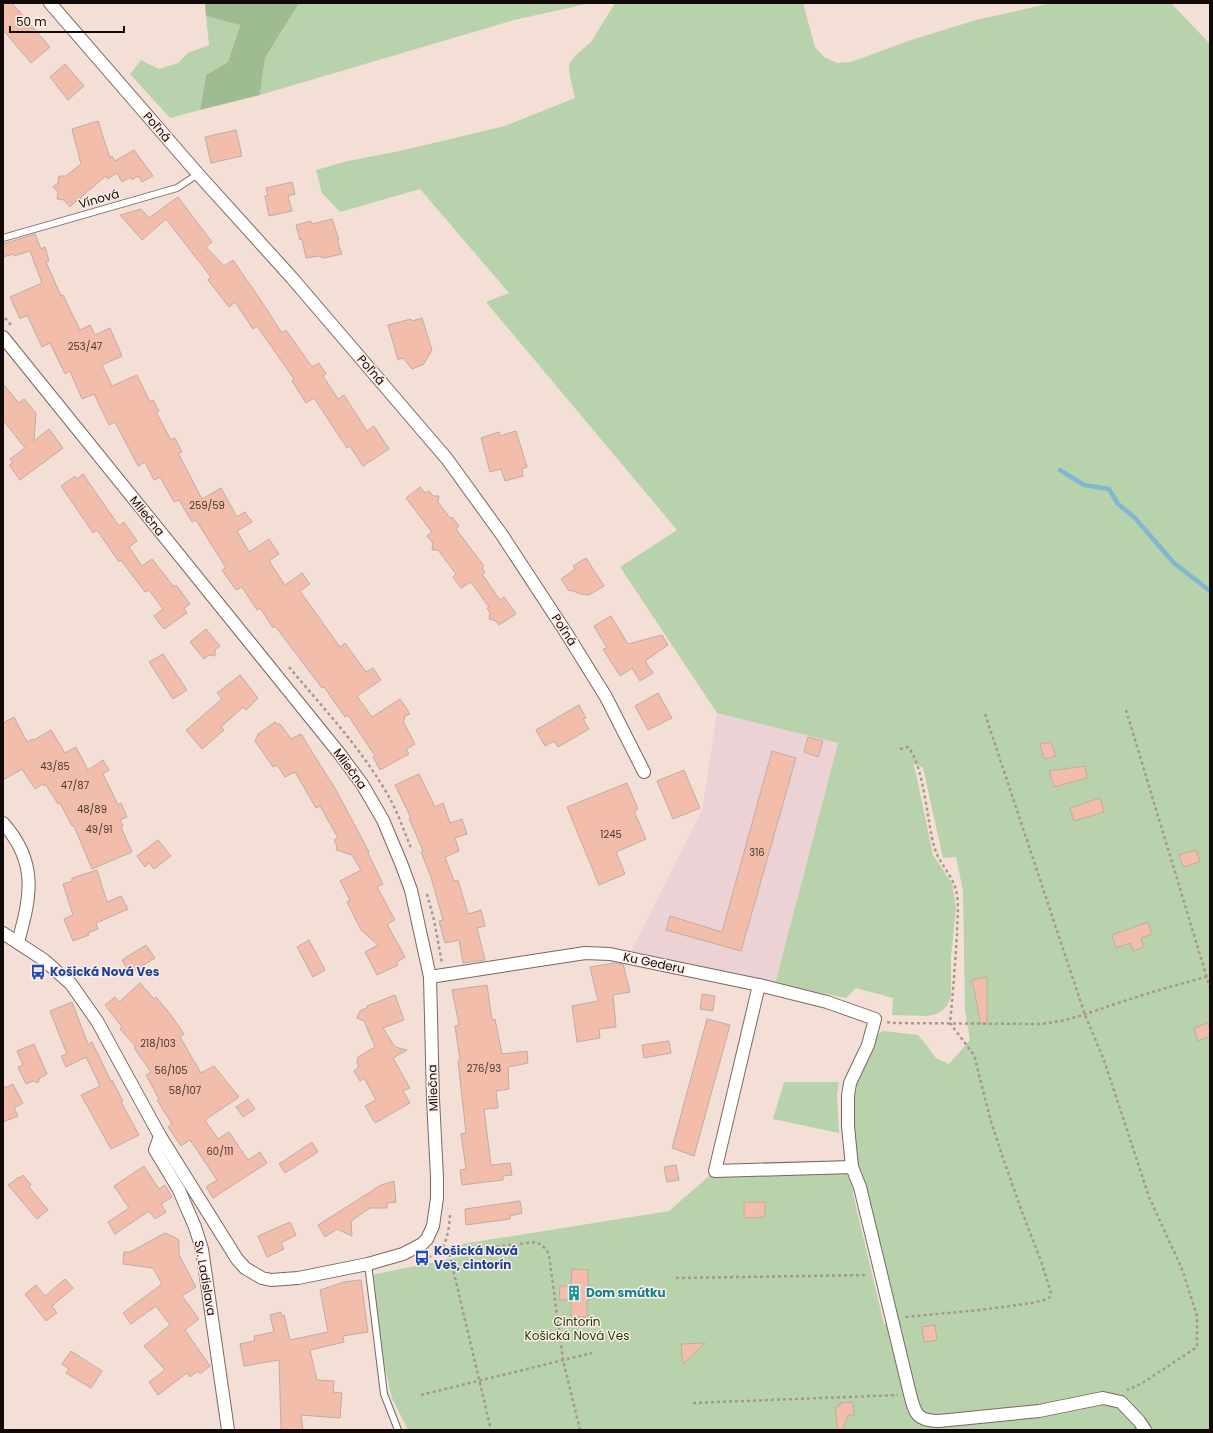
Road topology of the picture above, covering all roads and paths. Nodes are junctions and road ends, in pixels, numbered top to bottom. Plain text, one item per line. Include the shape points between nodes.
1 (50, 3) edge
2 (198, 174) junction
3 (3, 238) edge
4 (5, 318) dead end
5 (14, 330) dead end
6 (3, 337) edge
7 (289, 667) dead end
8 (1126, 710) dead end
9 (985, 714) dead end
10 (900, 749) dead end
11 (644, 772) dead end
12 (3, 823) edge
13 (411, 849) dead end
14 (426, 890) dead end
15 (3, 933) edge
16 (18, 942) junction
17 (445, 975) junction
18 (1210, 976) edge
19 (430, 977) junction
20 (1206, 977) junction
21 (759, 985) junction
22 (1210, 988) edge
23 (1085, 1015) junction
24 (875, 1019) junction
25 (950, 1023) junction
26 (160, 1136) junction
27 (852, 1167) junction
28 (450, 1209) dead end
29 (443, 1247) junction
30 (448, 1248) junction
31 (422, 1258) dead end
32 (368, 1264) junction
33 (881, 1275) junction
34 (676, 1278) dead end
35 (893, 1320) junction
36 (592, 1353) dead end
37 (563, 1360) junction
38 (479, 1381) junction
39 (1126, 1391) dead end
40 (910, 1394) junction
41 (421, 1395) dead end
42 (693, 1403) dead end
43 (228, 1430) edge
44 (398, 1430) edge
45 (491, 1430) edge
46 (580, 1430) edge
47 (1145, 1430) edge

1 - 2 street, Poľná
2 - 3 lane, Vínová via 176,188
2 - 11 street, Poľná via 292,278 447,459 502,535 565,630 606,697
4 - 5 path
6 - 19 street, Mliečna via 362,784 383,820 411,890
7 - 13 path via 368,764 389,797
8 - 20 path
9 - 23 path
10 - 25 path via 908,747 912,752 918,768 934,847 940,862 954,883 957,896
12 - 16 street via 26,858 29,876 26,915
14 - 17 path
15 - 16 street, Sv. Ladislava
16 - 26 street, Sv. Ladislava via 44,960 71,984 98,1021
17 - 19 street, Ku Gederu
17 - 21 street, Ku Gederu via 585,953 610,954
18 - 20 path
19 - 32 street, Mliečna via 437,1177 433,1226 428,1239 414,1249
20 - 22 path
20 - 23 path
21 - 24 street, Ku Gederu via 827,1002
21 - 27 street via 714,1171
23 - 25 path via 1071,1020 1041,1024
23 - 39 path via 1104,1060 1149,1197 1182,1269 1197,1316 1197,1347
24 - 25 path via 892,1023
24 - 27 street via 868,1044 850,1083 848,1126
25 - 35 path via 974,1055 990,1118 1022,1212 1042,1261 1051,1293 1047,1299 1032,1303
26 - 32 street, Sv. Ladislava via 236,1259 253,1274 271,1280 284,1280
26 - 43 street, Sv. Ladislava via 155,1150 178,1190 195,1227 202,1250
27 - 33 street via 860,1187
28 - 29 path via 449,1229
29 - 30 path
29 - 31 path via 434,1256
30 - 37 path via 460,1251 536,1242 541,1244 549,1255
30 - 38 path
32 - 44 lane via 384,1394
33 - 34 path
33 - 35 street
35 - 40 street
36 - 37 path
37 - 38 path
37 - 46 path
38 - 41 path
38 - 45 path
40 - 42 path
40 - 47 street via 917,1416 931,1421 1039,1411 1104,1398 1121,1402

